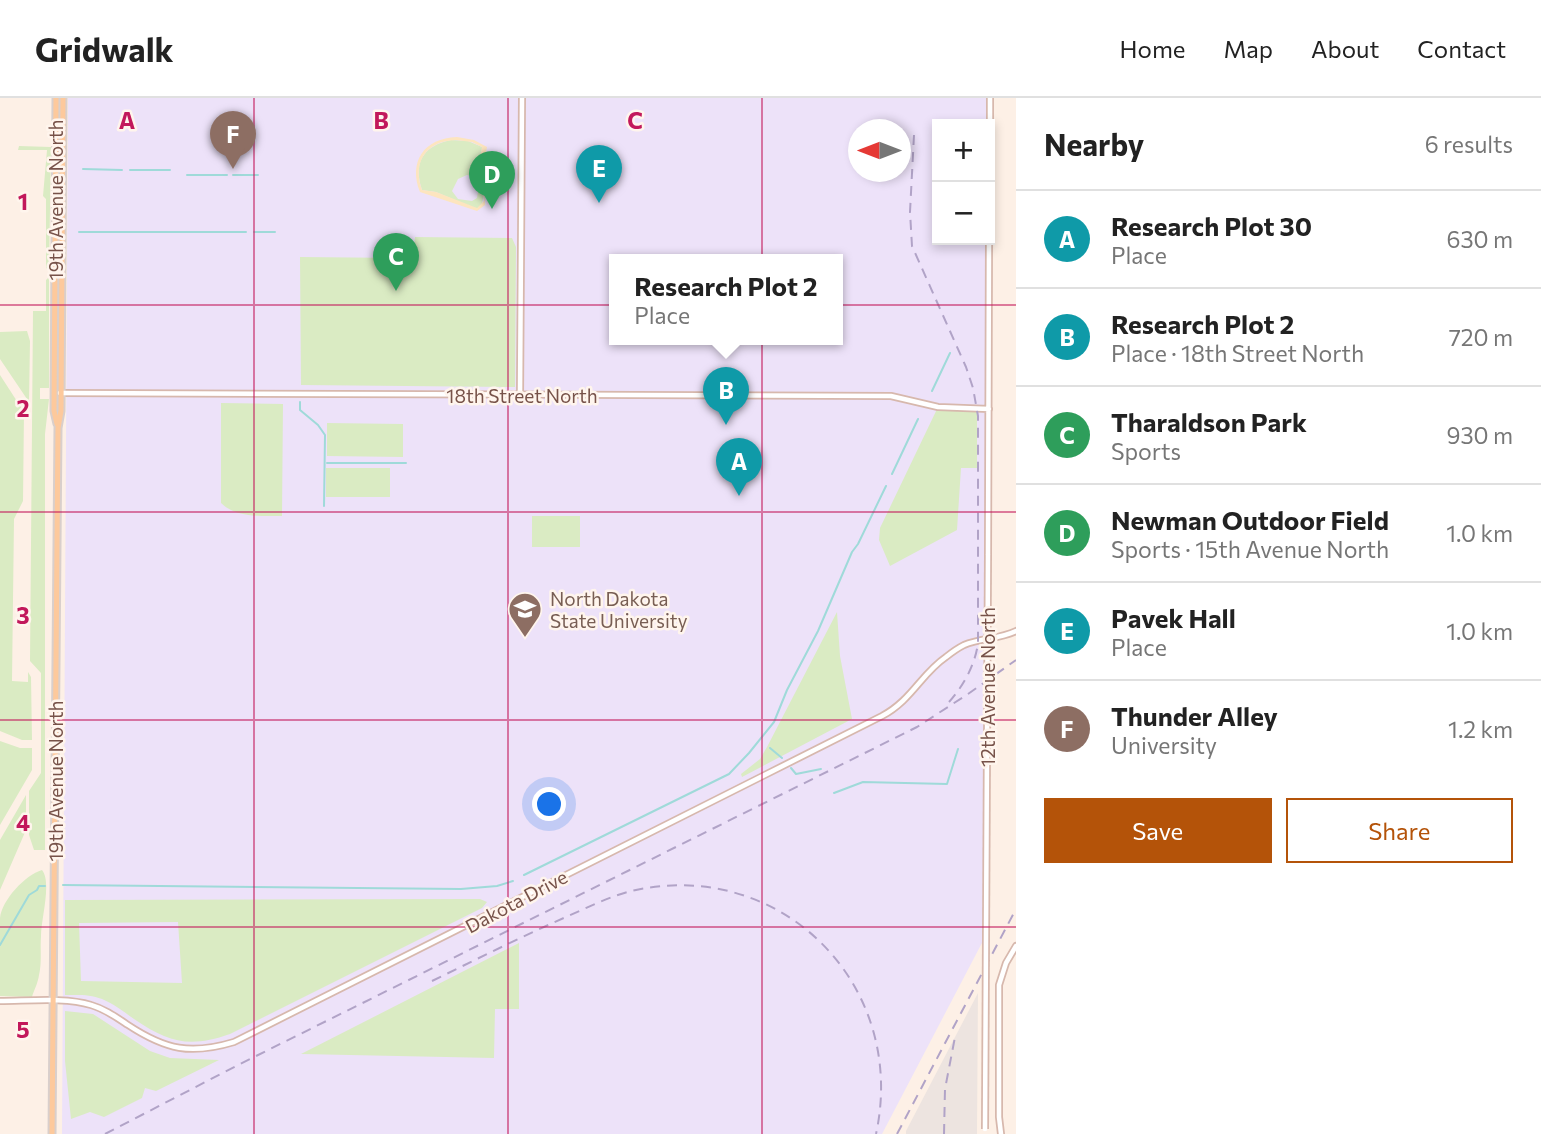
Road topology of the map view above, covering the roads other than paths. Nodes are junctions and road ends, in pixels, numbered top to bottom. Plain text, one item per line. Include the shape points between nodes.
1 (55, 98) edge
2 (63, 98) edge
3 (522, 98) edge
4 (990, 98) edge
5 (990, 119) edge
6 (989, 245) edge
7 (58, 393) junction
8 (520, 395) junction
9 (989, 410) junction
10 (1016, 631) edge
11 (1016, 946) edge
12 (0, 1001) edge
13 (54, 1001) junction
14 (985, 1132) edge
15 (52, 1134) edge
16 (1001, 1134) edge

1 - 7 main road, 19th Avenue North
2 - 7 main road, 19th Avenue North
3 - 8 street
4 - 5 street
6 - 9 street, 12th Avenue North
7 - 8 street, 18th Street North
7 - 13 main road, 19th Avenue North
8 - 9 street, 18th Street North via 891,396 938,407
9 - 14 street, 12th Avenue North, bridge
10 - 13 street, Dakota Drive via 965,645 946,657 892,710 234,1042 182,1050 155,1041 106,1010
11 - 16 street via 999,985
12 - 13 street, Dakota Drive
13 - 15 main road, 19th Avenue North

